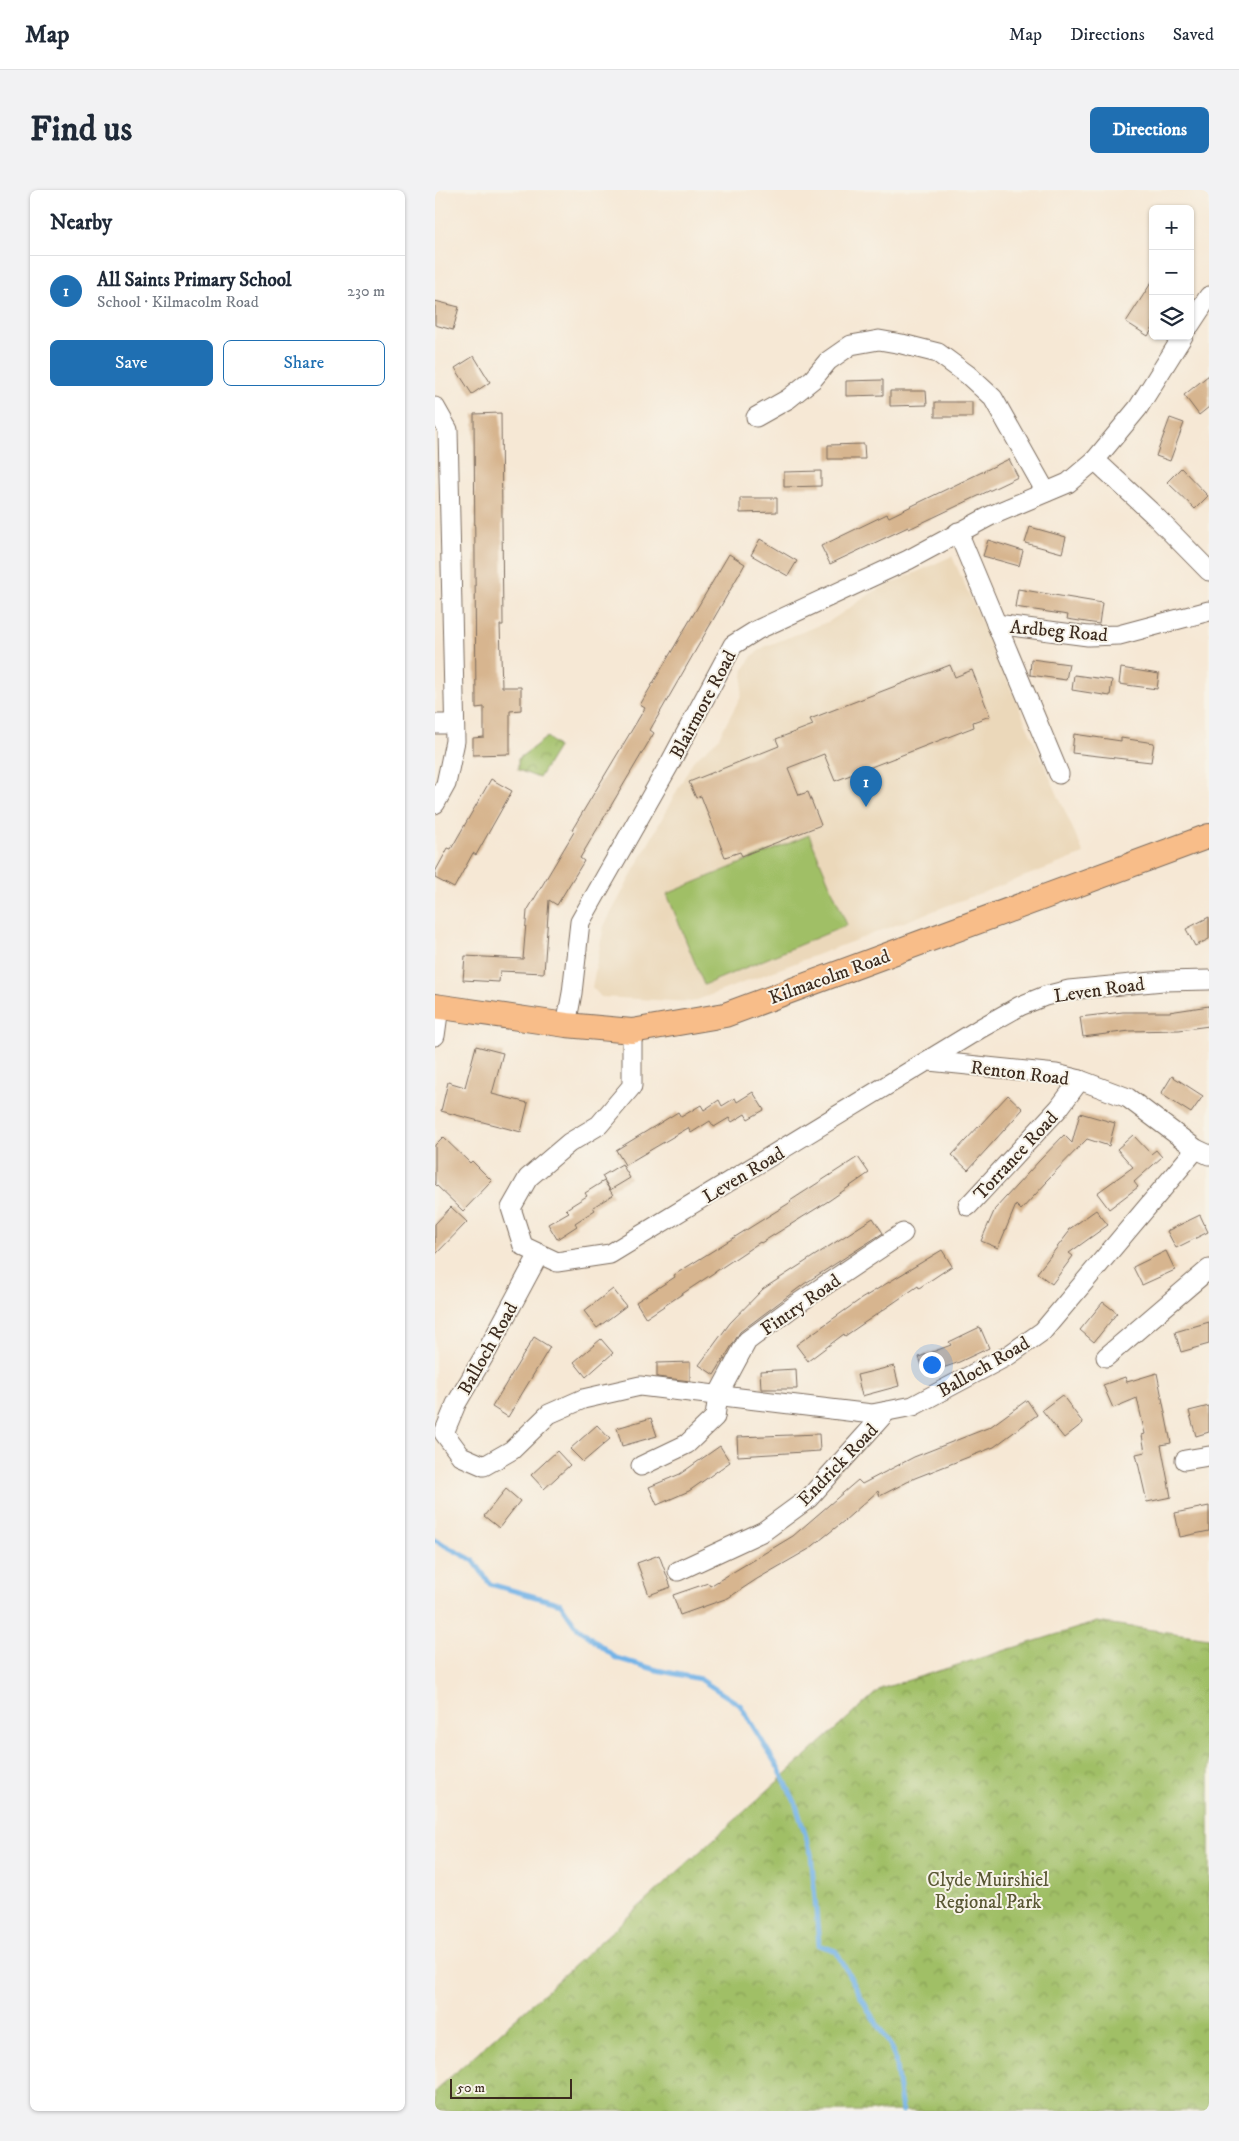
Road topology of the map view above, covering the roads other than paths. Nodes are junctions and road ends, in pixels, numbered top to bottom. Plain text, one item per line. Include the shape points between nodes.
1 (1209, 296) edge
2 (1194, 319) edge
3 (1180, 340) edge
4 (435, 407) edge
5 (756, 417) dead end
6 (1095, 460) junction
7 (1046, 492) junction
8 (958, 532) junction
9 (1207, 566) edge
10 (444, 579) edge
11 (1209, 611) edge
12 (997, 624) junction
13 (435, 724) edge
14 (454, 724) junction
15 (1059, 774) dead end
16 (435, 804) edge
17 (1209, 836) edge
18 (1209, 980) edge
19 (437, 1007) edge
20 (566, 1025) junction
21 (632, 1031) junction
22 (435, 1036) edge
23 (929, 1061) junction
24 (1080, 1080) junction
25 (1202, 1152) edge
26 (968, 1206) dead end
27 (903, 1233) dead end
28 (539, 1254) junction
29 (1209, 1269) edge
30 (1106, 1357) dead end
31 (718, 1395) junction
32 (887, 1411) junction
33 (1209, 1456) edge
34 (1185, 1460) dead end
35 (641, 1466) dead end
36 (678, 1571) dead end

1 - 2 street
3 - 6 street, Blairmore Road via 1138,408
4 - 10 street via 448,430
5 - 7 street via 788,399 813,379 829,360 851,345 879,340 938,353 993,398
6 - 7 street, Blairmore Road via 1068,483
6 - 9 street
7 - 8 street, Blairmore Road
8 - 12 street, Ardbeg Road
8 - 20 street, Blairmore Road via 908,560 757,630 733,645 580,922
10 - 14 street
11 - 12 street, Ardbeg Road via 1119,636 1088,636
12 - 15 street, Ardbeg Road
13 - 14 street
14 - 16 street via 455,741 446,784
17 - 21 main road, Kilmacolm Road via 725,1015
18 - 23 street, Leven Road via 1069,990 1045,996 1020,1006
19 - 20 main road, Kilmacolm Road
19 - 22 street
20 - 21 main road, Kilmacolm Road
21 - 28 street, Leven Road via 632,1086 599,1125 569,1143 528,1178 511,1208 523,1246
23 - 24 street, Renton Road via 1056,1074
23 - 28 street, Leven Road via 610,1254 557,1262
24 - 25 street, Renton Road via 1128,1098
24 - 26 street, Torrance Road via 1059,1108
25 - 32 street, Balloch Road via 1043,1331 1009,1355 913,1406
27 - 31 street, Fintry Road via 747,1341
28 - 31 street, Balloch Road via 455,1404 444,1434 461,1456 484,1466 512,1450 549,1414 593,1396 639,1386
29 - 30 street
31 - 32 street, Balloch Road via 872,1414
31 - 35 street via 715,1417 687,1444
32 - 36 street, Endrick Road via 809,1498 764,1531
33 - 34 street

